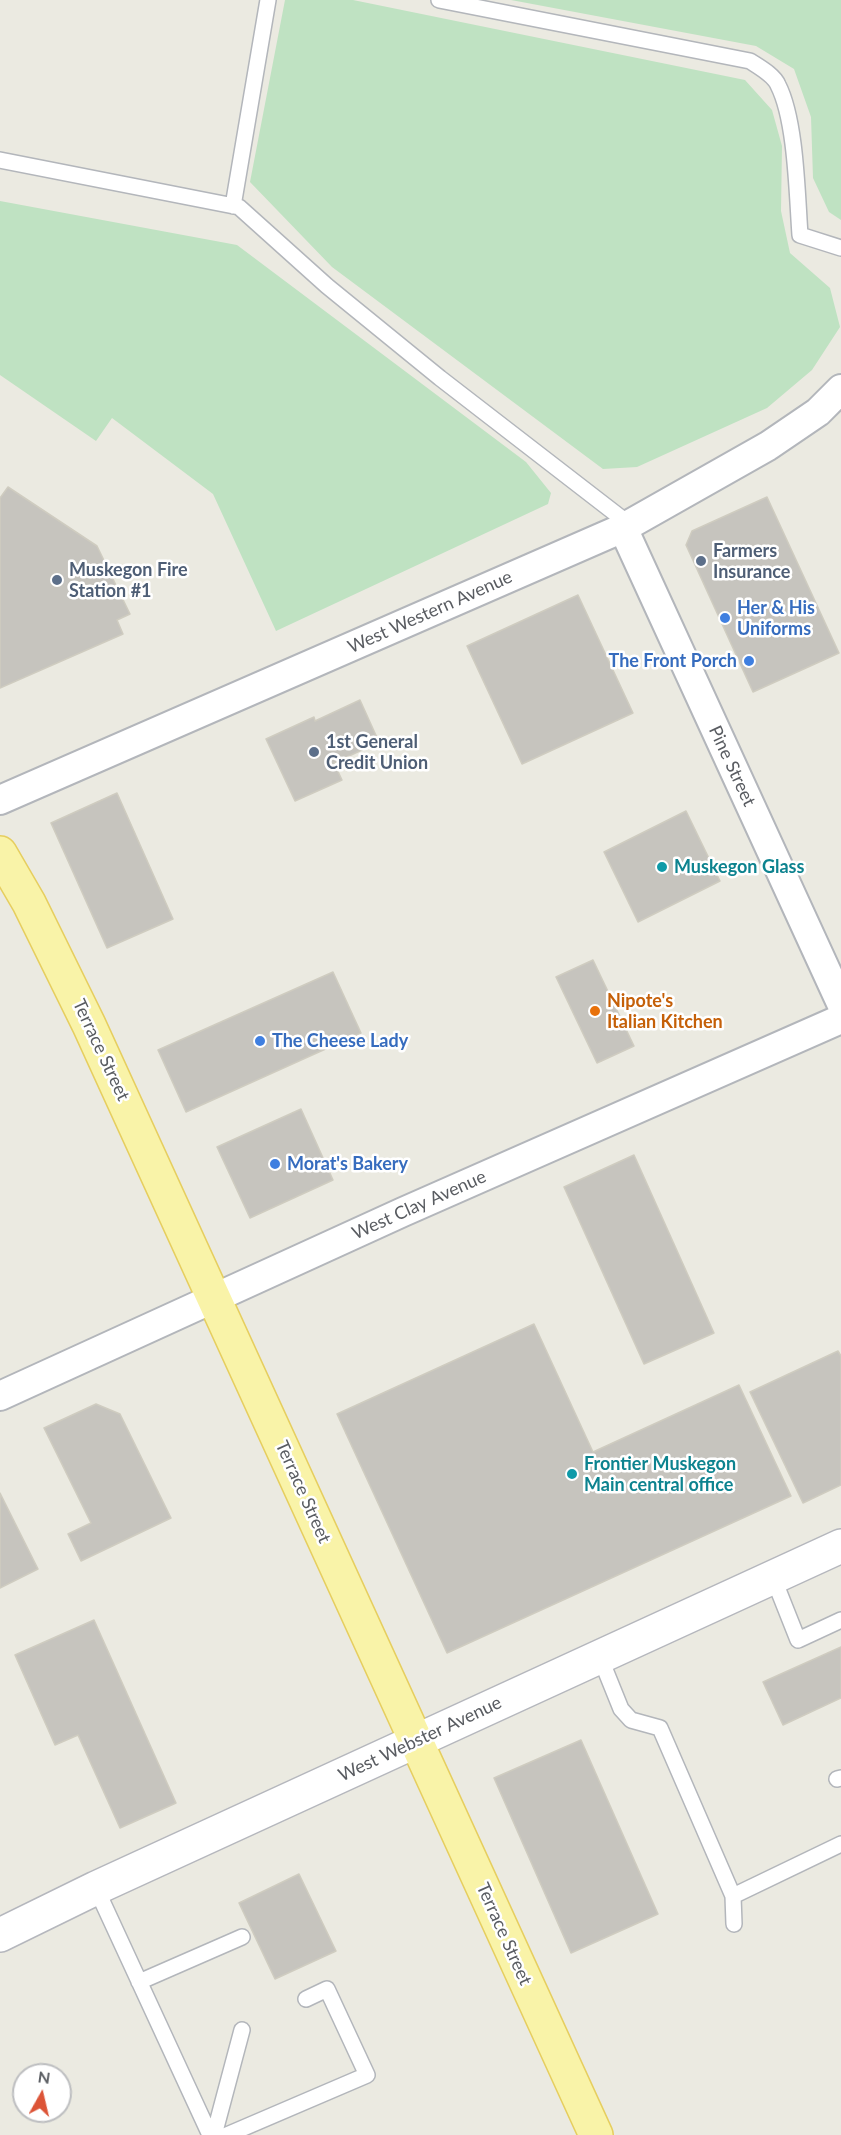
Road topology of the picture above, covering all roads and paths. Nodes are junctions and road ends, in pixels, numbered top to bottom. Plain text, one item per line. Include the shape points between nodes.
1 (268, 0) edge
2 (439, 0) edge
3 (0, 160) edge
4 (233, 206) junction
5 (841, 248) edge
6 (841, 390) edge
7 (626, 526) junction
8 (0, 800) edge
9 (0, 853) edge
10 (841, 1003) edge
11 (841, 1019) edge
12 (215, 1297) junction
13 (0, 1396) edge
14 (841, 1546) edge
15 (773, 1577) junction
16 (841, 1620) edge
17 (600, 1657) junction
18 (416, 1741) junction
19 (841, 1844) edge
20 (96, 1888) junction
21 (733, 1896) junction
22 (734, 1924) dead end
23 (0, 1935) edge
24 (242, 1937) dead end
25 (139, 1982) junction
26 (306, 1999) dead end
27 (242, 2030) dead end
28 (210, 2135) edge
29 (214, 2135) edge
30 (227, 2135) edge
31 (596, 2135) edge

1 - 4 lane
2 - 5 lane via 750,61 778,82 788,113 800,235
3 - 4 lane
4 - 7 lane via 239,207 327,286
6 - 7 street, West Western Avenue via 818,412 768,446
7 - 8 street, West Western Avenue
7 - 10 street, Pine Street
9 - 12 main road, Terrace Street via 67,977
11 - 12 street, West Clay Avenue
12 - 13 street, West Clay Avenue
12 - 18 main road, Terrace Street
14 - 15 main road, West Webster Avenue
15 - 16 lane via 798,1640
15 - 17 main road, West Webster Avenue
17 - 18 main road, West Webster Avenue
17 - 21 lane via 621,1709 632,1720 660,1728
18 - 20 main road, West Webster Avenue
18 - 31 main road, Terrace Street
19 - 21 lane
20 - 23 main road, West Webster Avenue
20 - 25 lane
21 - 22 lane
24 - 25 lane
25 - 28 lane
26 - 30 lane via 327,1989 367,2075
27 - 29 lane

